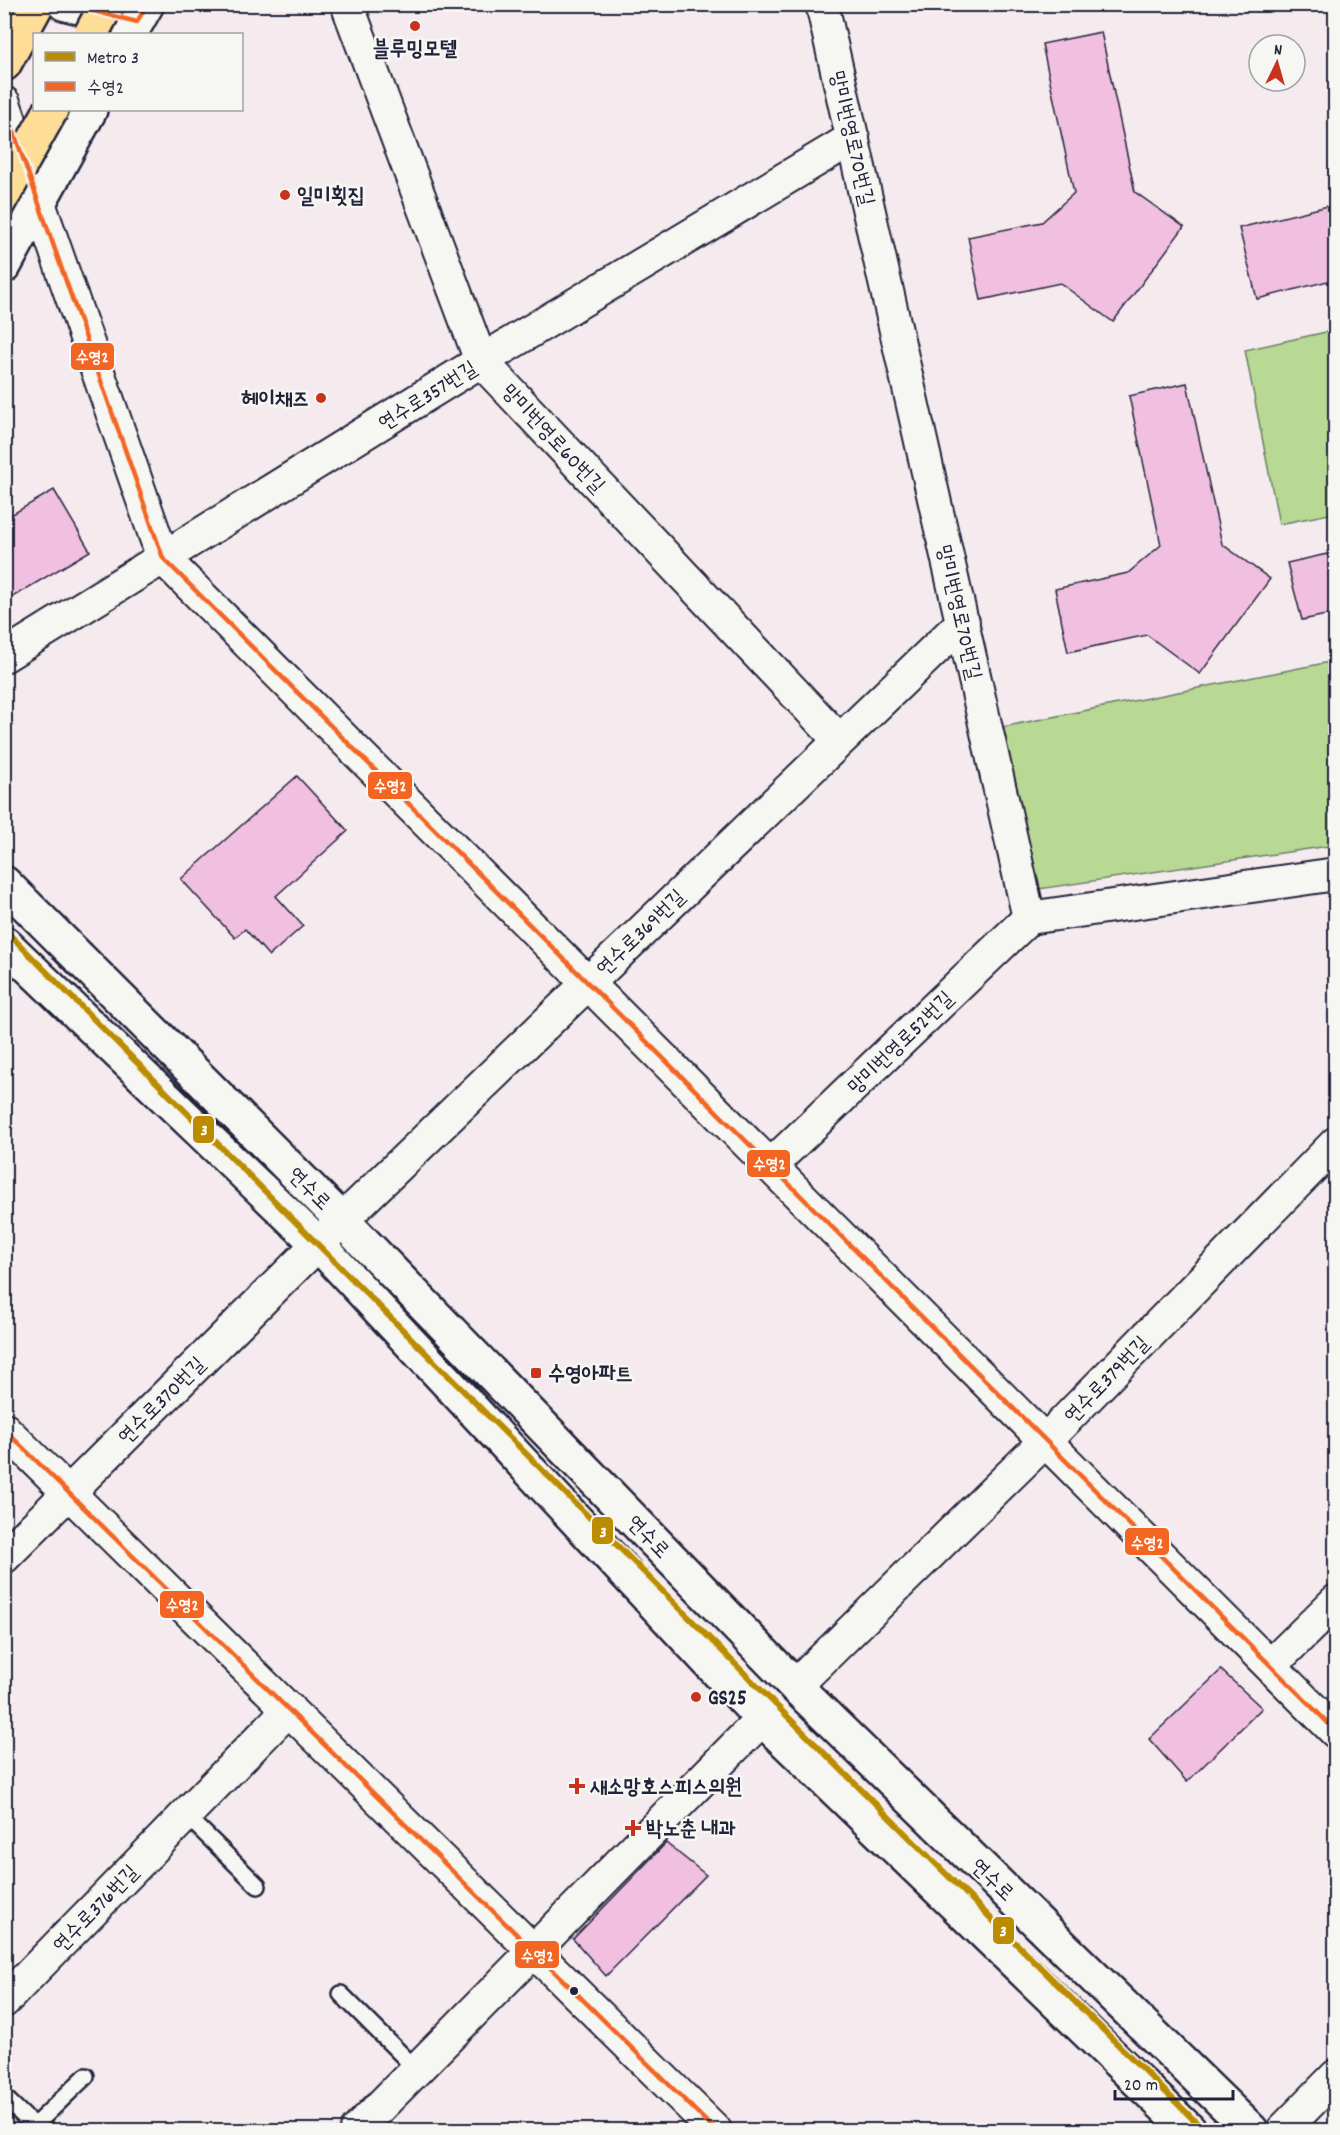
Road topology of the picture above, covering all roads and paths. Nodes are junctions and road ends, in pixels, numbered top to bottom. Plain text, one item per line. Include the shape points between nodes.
1 (37, 4) edge
2 (64, 4) edge
3 (107, 4) edge
4 (347, 4) edge
5 (822, 4) edge
6 (138, 20) edge
7 (92, 33) edge
8 (4, 64) edge
9 (4, 102) edge
10 (50, 111) edge
11 (89, 111) edge
12 (853, 138) junction
13 (4, 194) edge
14 (39, 203) junction
15 (4, 266) edge
16 (481, 361) junction
17 (163, 558) junction
18 (963, 622) junction
19 (4, 656) edge
20 (839, 740) junction
21 (1335, 874) edge
22 (4, 883) edge
23 (1029, 918) junction
24 (4, 943) edge
25 (587, 983) junction
26 (1335, 1143) edge
27 (771, 1166) junction
28 (342, 1220) junction
29 (318, 1244) junction
30 (4, 1429) edge
31 (1045, 1441) junction
32 (69, 1492) junction
33 (4, 1557) edge
34 (1335, 1601) edge
35 (1270, 1666) junction
36 (795, 1686) junction
37 (289, 1709) junction
38 (762, 1719) junction
39 (1335, 1731) edge
40 (186, 1815) junction
41 (258, 1886) dead end
42 (534, 1951) junction
43 (341, 1994) dead end
44 (4, 2001) edge
45 (417, 2070) junction
46 (86, 2076) dead end
47 (1335, 2076) edge
48 (4, 2097) edge
49 (357, 2130) edge
50 (715, 2130) edge
51 (1189, 2130) edge
52 (1251, 2130) edge
53 (1283, 2130) edge

1 - 8 highway
2 - 6 street
3 - 7 highway, bridge
4 - 16 street, 망미번영로60번길
5 - 12 street, 망미번영로70번길
9 - 14 street
10 - 13 highway, bridge
11 - 14 main road
12 - 16 street, 연수로357번길
12 - 18 street, 망미번영로70번길
14 - 15 main road
14 - 17 street
16 - 17 street, 연수로357번길
16 - 20 street, 망미번영로60번길
17 - 19 street, 연수로357번길
17 - 25 street
18 - 20 street, 연수로369번길
18 - 23 street, 망미번영로70번길
20 - 25 street, 연수로369번길
21 - 23 street
22 - 28 main road, 연수로
23 - 27 street, 망미번영로52번길
24 - 29 main road, 연수로
25 - 27 street
25 - 28 street, 연수로369번길
26 - 31 street, 연수로379번길
27 - 31 street
28 - 29 street, 연수로369번길
28 - 36 main road, 연수로
29 - 32 street, 연수로370번길
29 - 38 main road, 연수로
30 - 32 street
31 - 35 street
31 - 36 street, 연수로379번길
32 - 33 street, 연수로370번길
32 - 37 street
34 - 35 street
35 - 39 street
36 - 52 main road, 연수로
37 - 40 street, 연수로376번길
37 - 42 street
38 - 42 street
38 - 51 main road, 연수로
40 - 41 lane
40 - 44 street, 연수로376번길
42 - 45 street
42 - 50 street
43 - 45 lane
45 - 49 street
46 - 48 lane via 34,2126
47 - 53 street

